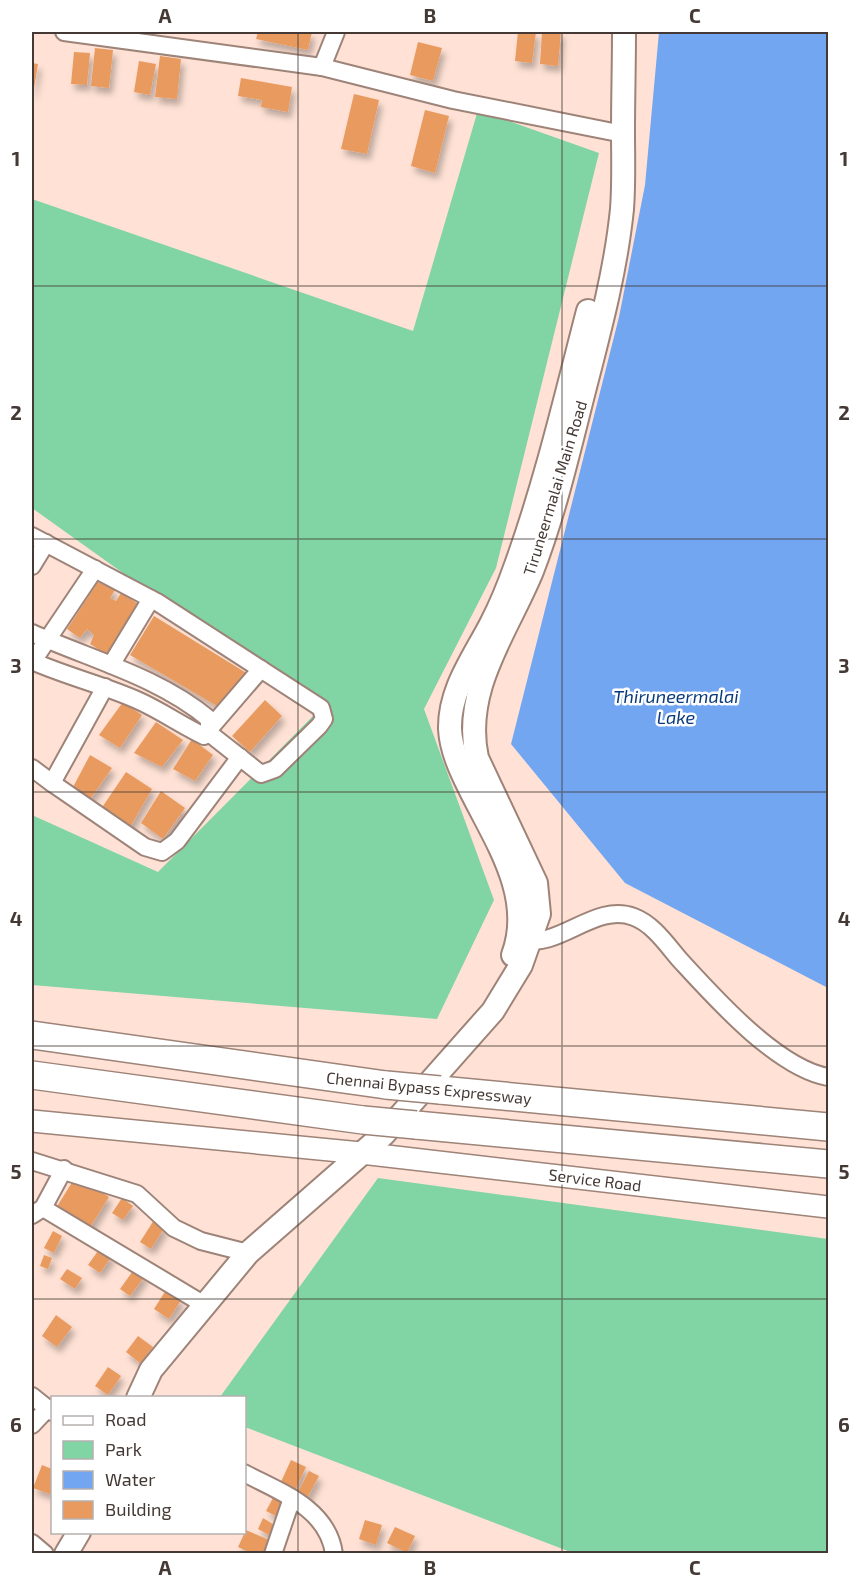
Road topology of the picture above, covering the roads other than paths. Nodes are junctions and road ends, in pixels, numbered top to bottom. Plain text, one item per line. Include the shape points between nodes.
1 (64, 32) edge
2 (336, 32) edge
3 (624, 32) edge
4 (322, 67) junction
5 (623, 134) junction
6 (39, 540) edge
7 (32, 566) edge
8 (95, 569) junction
9 (151, 599) junction
10 (39, 636) edge
11 (32, 661) edge
12 (111, 665) junction
13 (261, 669) junction
14 (105, 687) junction
15 (210, 730) junction
16 (240, 757) junction
17 (32, 768) edge
18 (52, 783) junction
19 (524, 941) junction
20 (32, 1035) edge
21 (32, 1075) edge
22 (828, 1077) edge
23 (32, 1121) edge
24 (828, 1127) edge
25 (361, 1153) junction
26 (32, 1161) edge
27 (828, 1164) edge
28 (64, 1169) junction
29 (828, 1207) edge
30 (37, 1212) edge
31 (248, 1253) junction
32 (203, 1304) junction
33 (32, 1396) edge
34 (139, 1396) edge
35 (50, 1410) edge
36 (32, 1425) edge
37 (246, 1474) edge
38 (292, 1498) junction
39 (78, 1534) edge
40 (32, 1543) edge
41 (62, 1553) edge
42 (273, 1554) edge
43 (334, 1554) edge

1 - 4 street
2 - 4 street
3 - 5 main road, Tiruneermalai Main Road
4 - 5 street via 453,100
5 - 19 main road, Tiruneermalai Main Road via 604,247 545,474 508,586 462,680 451,718 459,766 516,888
6 - 7 street
6 - 8 street
8 - 9 street
8 - 10 street
9 - 12 street
9 - 13 street
10 - 11 street
10 - 12 street
11 - 14 street
12 - 15 street via 176,696 209,719
13 - 15 street
13 - 16 street via 321,708 324,718 275,769 261,774
14 - 15 street via 204,736
14 - 18 street
15 - 16 street
16 - 18 street via 177,842 162,852 144,847
17 - 18 street
19 - 22 street via 544,942 606,916 632,916 650,926 732,1014 777,1052 800,1068
19 - 25 main road, Tiruneermalai Main Road via 496,988 389,1111
20 - 24 highway, Chennai Bypass Expressway, bridge via 386,1086
21 - 27 highway, bridge via 363,1120
23 - 25 street, Service Road
25 - 29 street, Service Road
25 - 31 main road, Tiruneermalai Main Road
26 - 28 street
28 - 30 street
28 - 31 street via 137,1194 174,1228 201,1241
30 - 32 street
31 - 32 main road, Tiruneermalai Main Road
32 - 34 main road, Tiruneermalai Main Road via 151,1370
33 - 35 street
35 - 36 street
37 - 38 street
38 - 42 street
38 - 43 street via 314,1512 333,1543
39 - 41 main road
40 - 41 street

